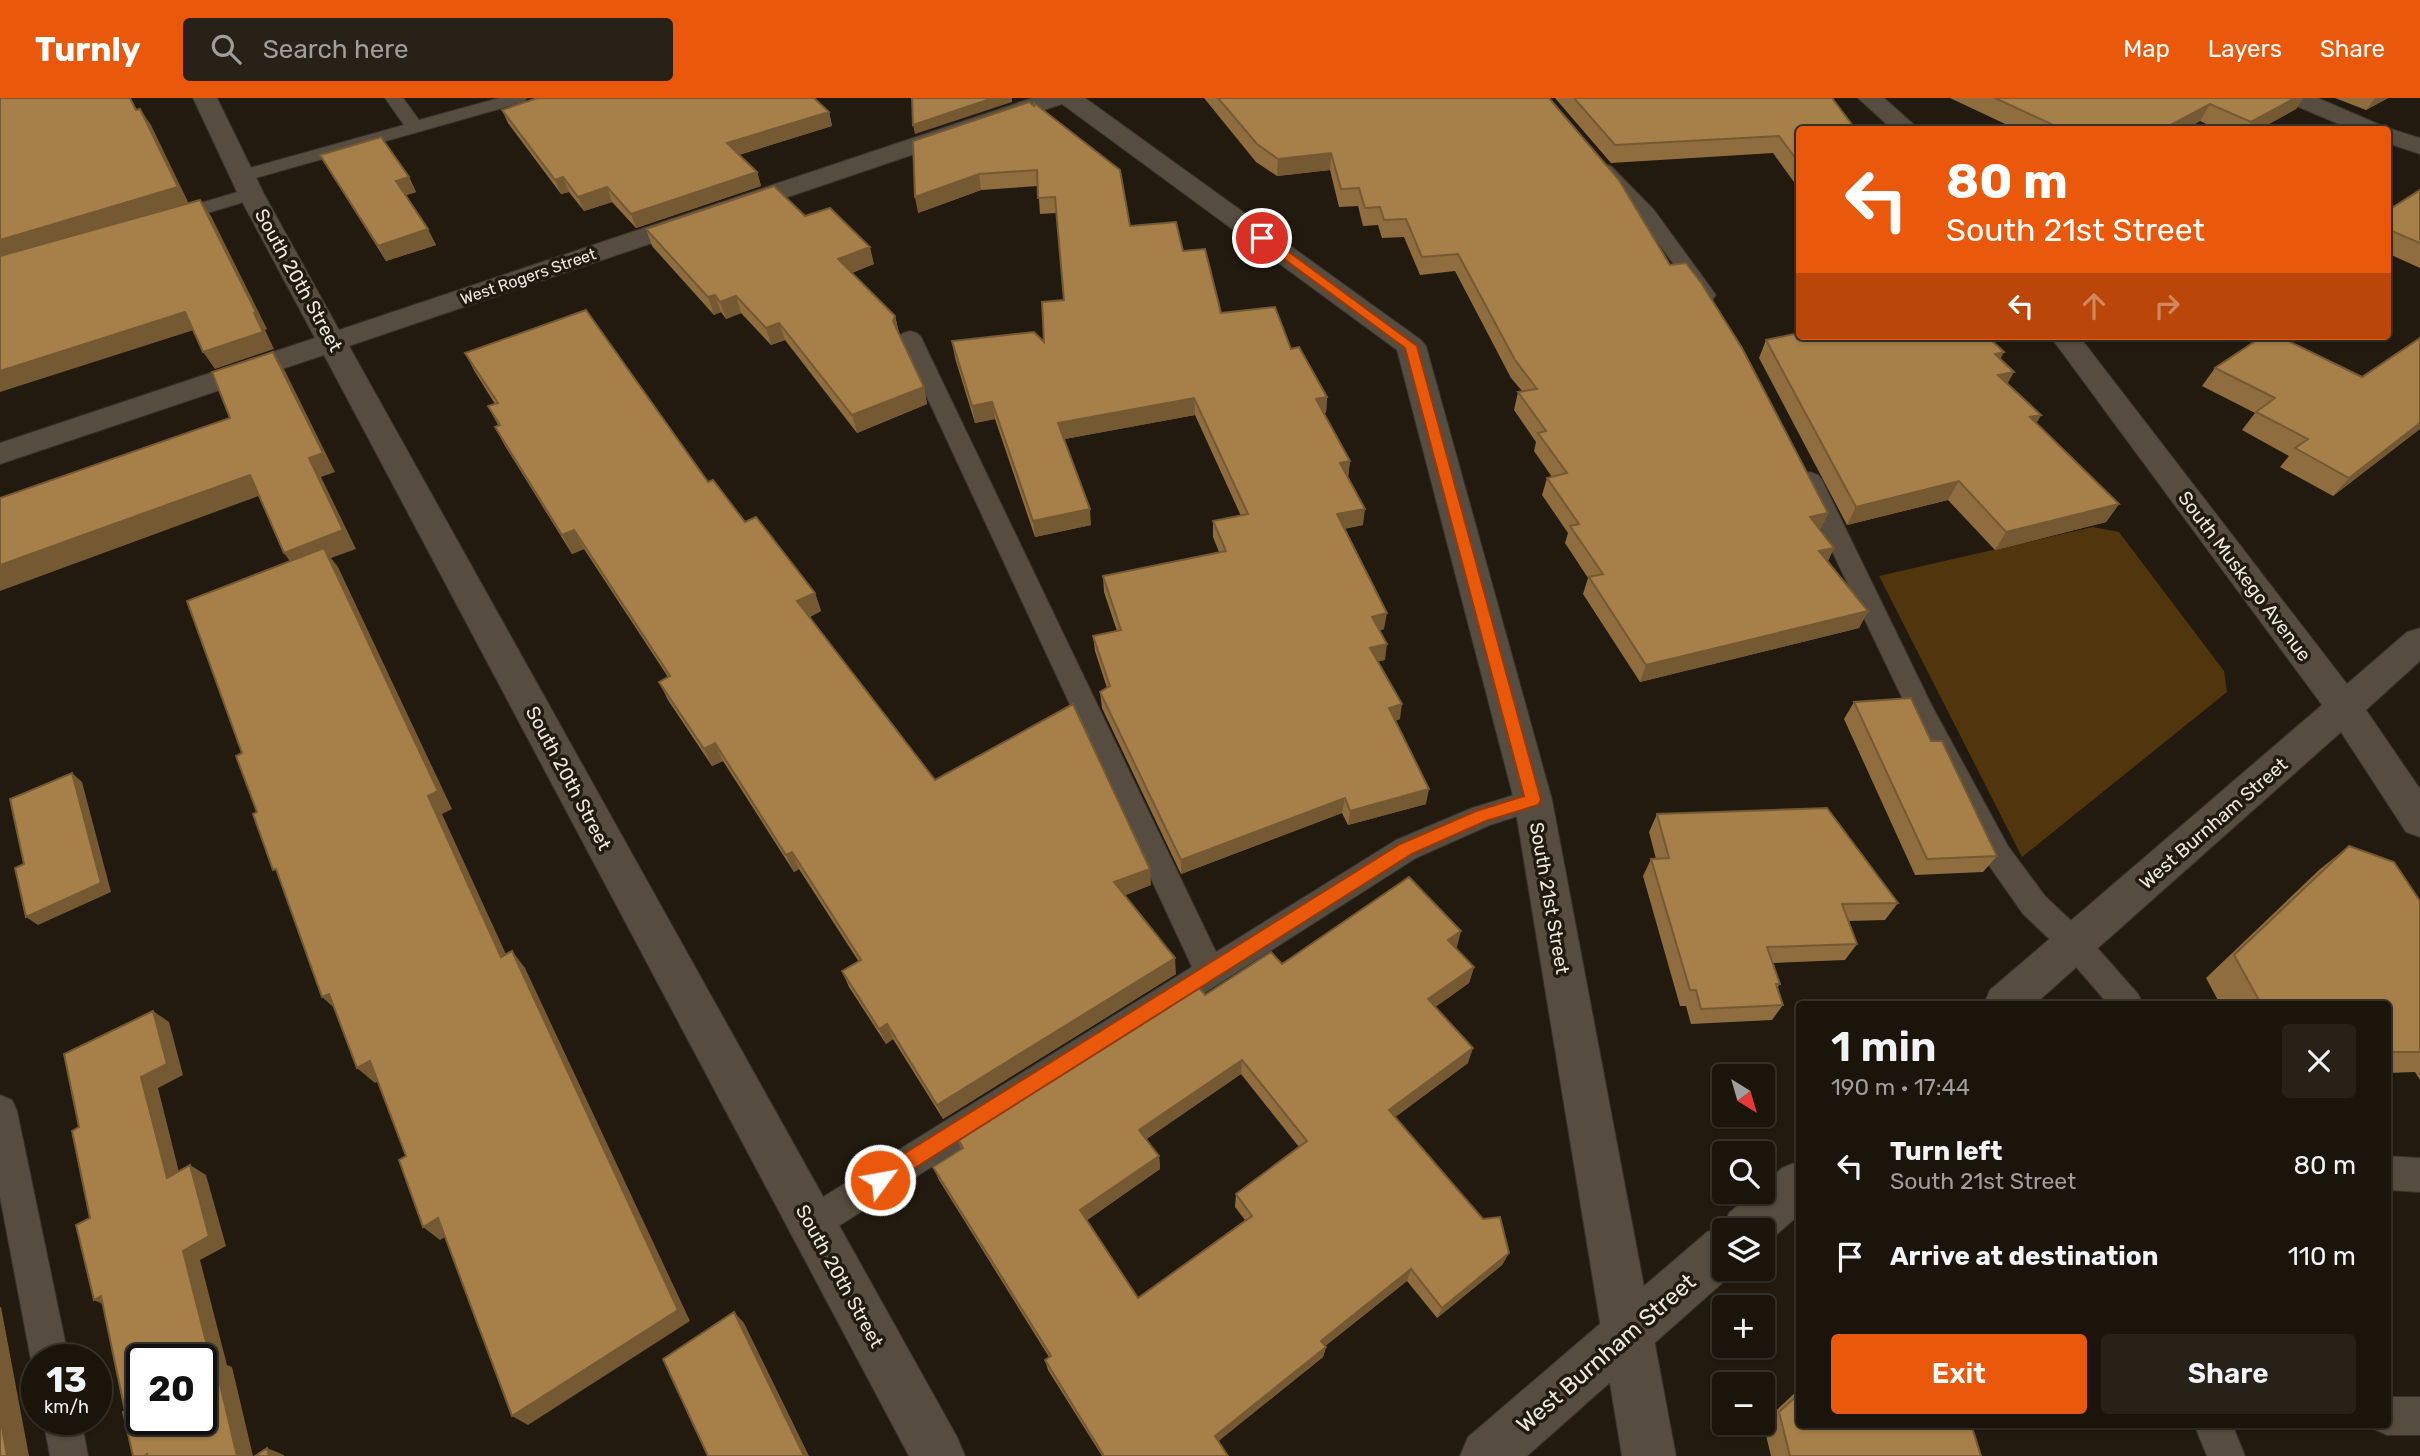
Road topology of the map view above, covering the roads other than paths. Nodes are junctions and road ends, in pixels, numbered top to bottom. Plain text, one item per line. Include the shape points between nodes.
1 (205, 98) edge
2 (394, 98) edge
3 (518, 98) edge
4 (1056, 98) edge
5 (1070, 98) edge
6 (1870, 98) edge
7 (2297, 98) edge
8 (1903, 126) edge
9 (2365, 126) edge
10 (415, 127) junction
11 (2391, 136) edge
12 (2420, 148) edge
13 (1587, 150) edge
14 (247, 185) junction
15 (153, 223) edge
16 (1717, 313) edge
17 (910, 337) dead end
18 (2067, 340) edge
19 (333, 342) junction
20 (0, 454) edge
21 (1797, 455) edge
22 (2420, 641) edge
23 (2345, 708) junction
24 (1533, 800) junction
25 (2420, 821) edge
26 (2075, 944) junction
27 (1210, 973) junction
28 (2008, 1001) edge
29 (2124, 1001) edge
30 (0, 1111) edge
31 (2391, 1173) edge
32 (2420, 1175) edge
33 (1796, 1187) edge
34 (1760, 1218) edge
35 (811, 1224) junction
36 (1712, 1260) edge
37 (1626, 1335) junction
38 (47, 1344) edge
39 (2391, 1416) edge
40 (2420, 1416) edge
41 (2215, 1428) edge
42 (65, 1435) edge
43 (69, 1456) edge
44 (938, 1456) edge
45 (1487, 1456) edge
46 (1648, 1456) edge
47 (2226, 1456) edge

1 - 14 street, South 20th Street
2 - 10 lane
3 - 10 lane
4 - 19 street, West Rogers Street
5 - 24 street, South 21st Street via 1410,346
6 - 8 street
7 - 9 street
10 - 14 lane
11 - 12 street
13 - 16 lane via 1647,214
14 - 15 lane
14 - 19 street, South 20th Street
17 - 27 lane
18 - 23 street, South Muskego Avenue
19 - 20 street, West Rogers Street
19 - 35 street, South 20th Street
21 - 26 lane via 1919,706 1998,855 2034,905
22 - 23 street, West Burnham Street
23 - 25 street, South Muskego Avenue
23 - 26 street, West Burnham Street
24 - 27 lane via 1406,849
24 - 37 street, South 21st Street
26 - 28 street, West Burnham Street
26 - 29 lane
27 - 35 lane
30 - 38 lane
31 - 32 lane
33 - 34 street
35 - 44 street, South 20th Street
36 - 37 street, West Burnham Street
37 - 45 street, West Burnham Street
37 - 46 street, South 21st Street
39 - 40 lane
41 - 47 lane
42 - 43 lane

